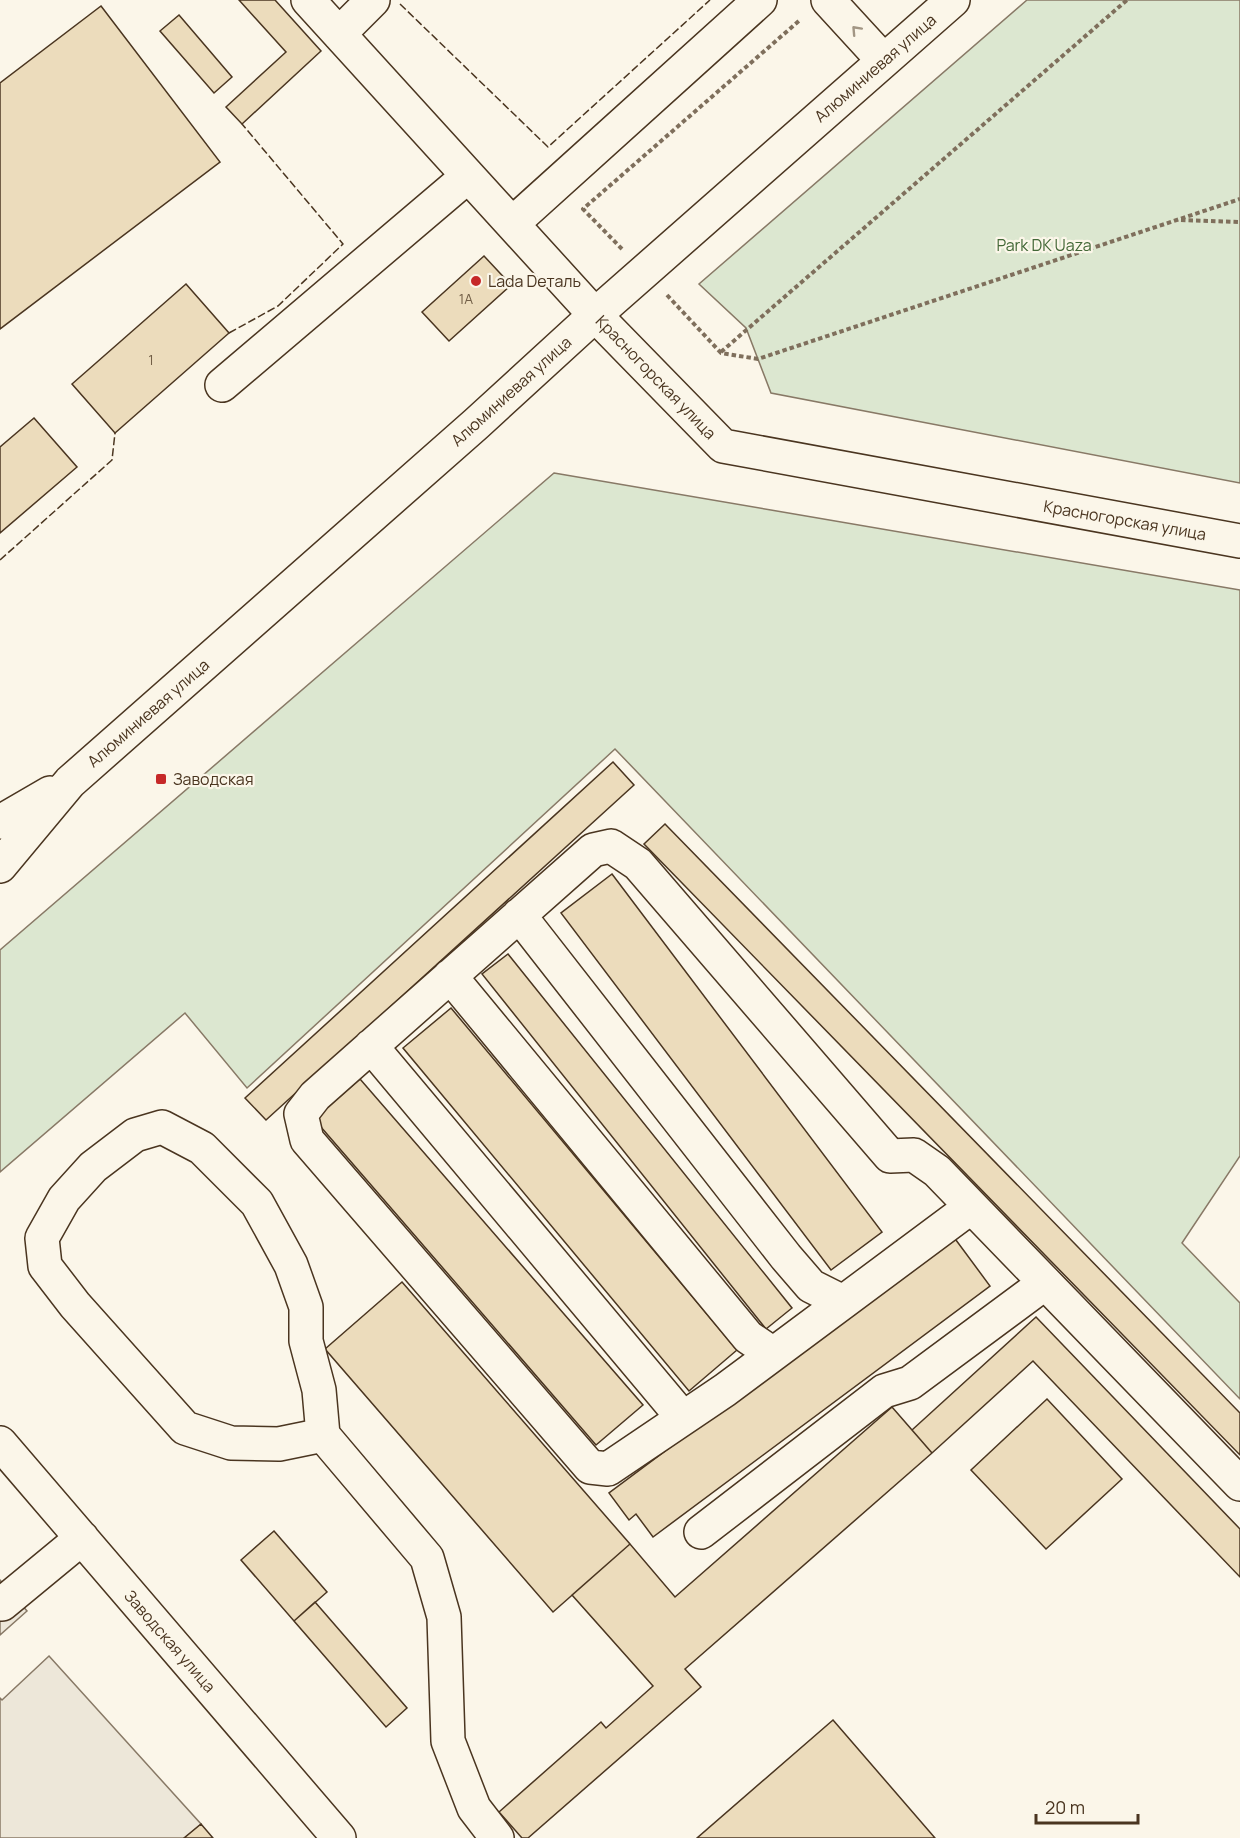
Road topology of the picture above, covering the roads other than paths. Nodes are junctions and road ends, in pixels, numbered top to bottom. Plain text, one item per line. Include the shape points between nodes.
1 (308, 0) edge
2 (373, 0) edge
3 (760, 0) edge
4 (953, 0) edge
5 (817, 8) edge
6 (339, 34) junction
7 (883, 60) junction
8 (468, 176) junction
9 (512, 224) junction
10 (594, 315) junction
11 (222, 385) dead end
12 (1240, 541) edge
13 (70, 782) junction
14 (0, 822) edge
15 (0, 866) edge
16 (519, 915) junction
17 (450, 976) junction
18 (371, 1046) junction
19 (971, 1207) junction
20 (1045, 1283) junction
21 (843, 1302) junction
22 (773, 1354) junction
23 (683, 1418) junction
24 (323, 1435) junction
25 (0, 1443) edge
26 (1240, 1484) edge
27 (701, 1532) dead end
28 (82, 1538) junction
29 (2, 1604) dead end
30 (339, 1838) edge
31 (497, 1838) edge

1 - 6 street, Красногорская улица
2 - 6 street
3 - 9 street
4 - 7 street, Алюминиевая улица
7 -> 5 street
6 - 8 street, Красногорская улица
7 - 10 street, Алюминиевая улица
8 - 9 street, Красногорская улица
8 - 11 street
9 - 10 street, Красногорская улица
10 - 12 street, Красногорская улица via 723,446
10 - 13 street, Алюминиевая улица
13 - 14 street
13 - 15 street
16 - 17 street
16 - 19 street via 593,850 611,846 638,864 890,1156 914,1155 937,1171
16 - 21 street via 786,1257 811,1286
17 - 18 street
17 - 22 street via 748,1337
18 - 23 street
18 - 23 street via 315,1096 301,1114 307,1140 590,1467 608,1469
19 - 20 street
19 - 21 street
20 - 26 street
20 - 27 street via 910,1383 884,1391
21 - 22 street
22 - 23 street
24 - 24 street via 279,1444 231,1443 185,1428 45,1266 42,1238 64,1199 93,1167 135,1135 162,1127 202,1148 257,1203 291,1265 306,1307 306,1341 319,1390
24 - 31 street via 427,1558 444,1617 448,1742 474,1808
25 - 28 street, Заводская улица
28 - 29 street
28 - 30 street, Заводская улица

